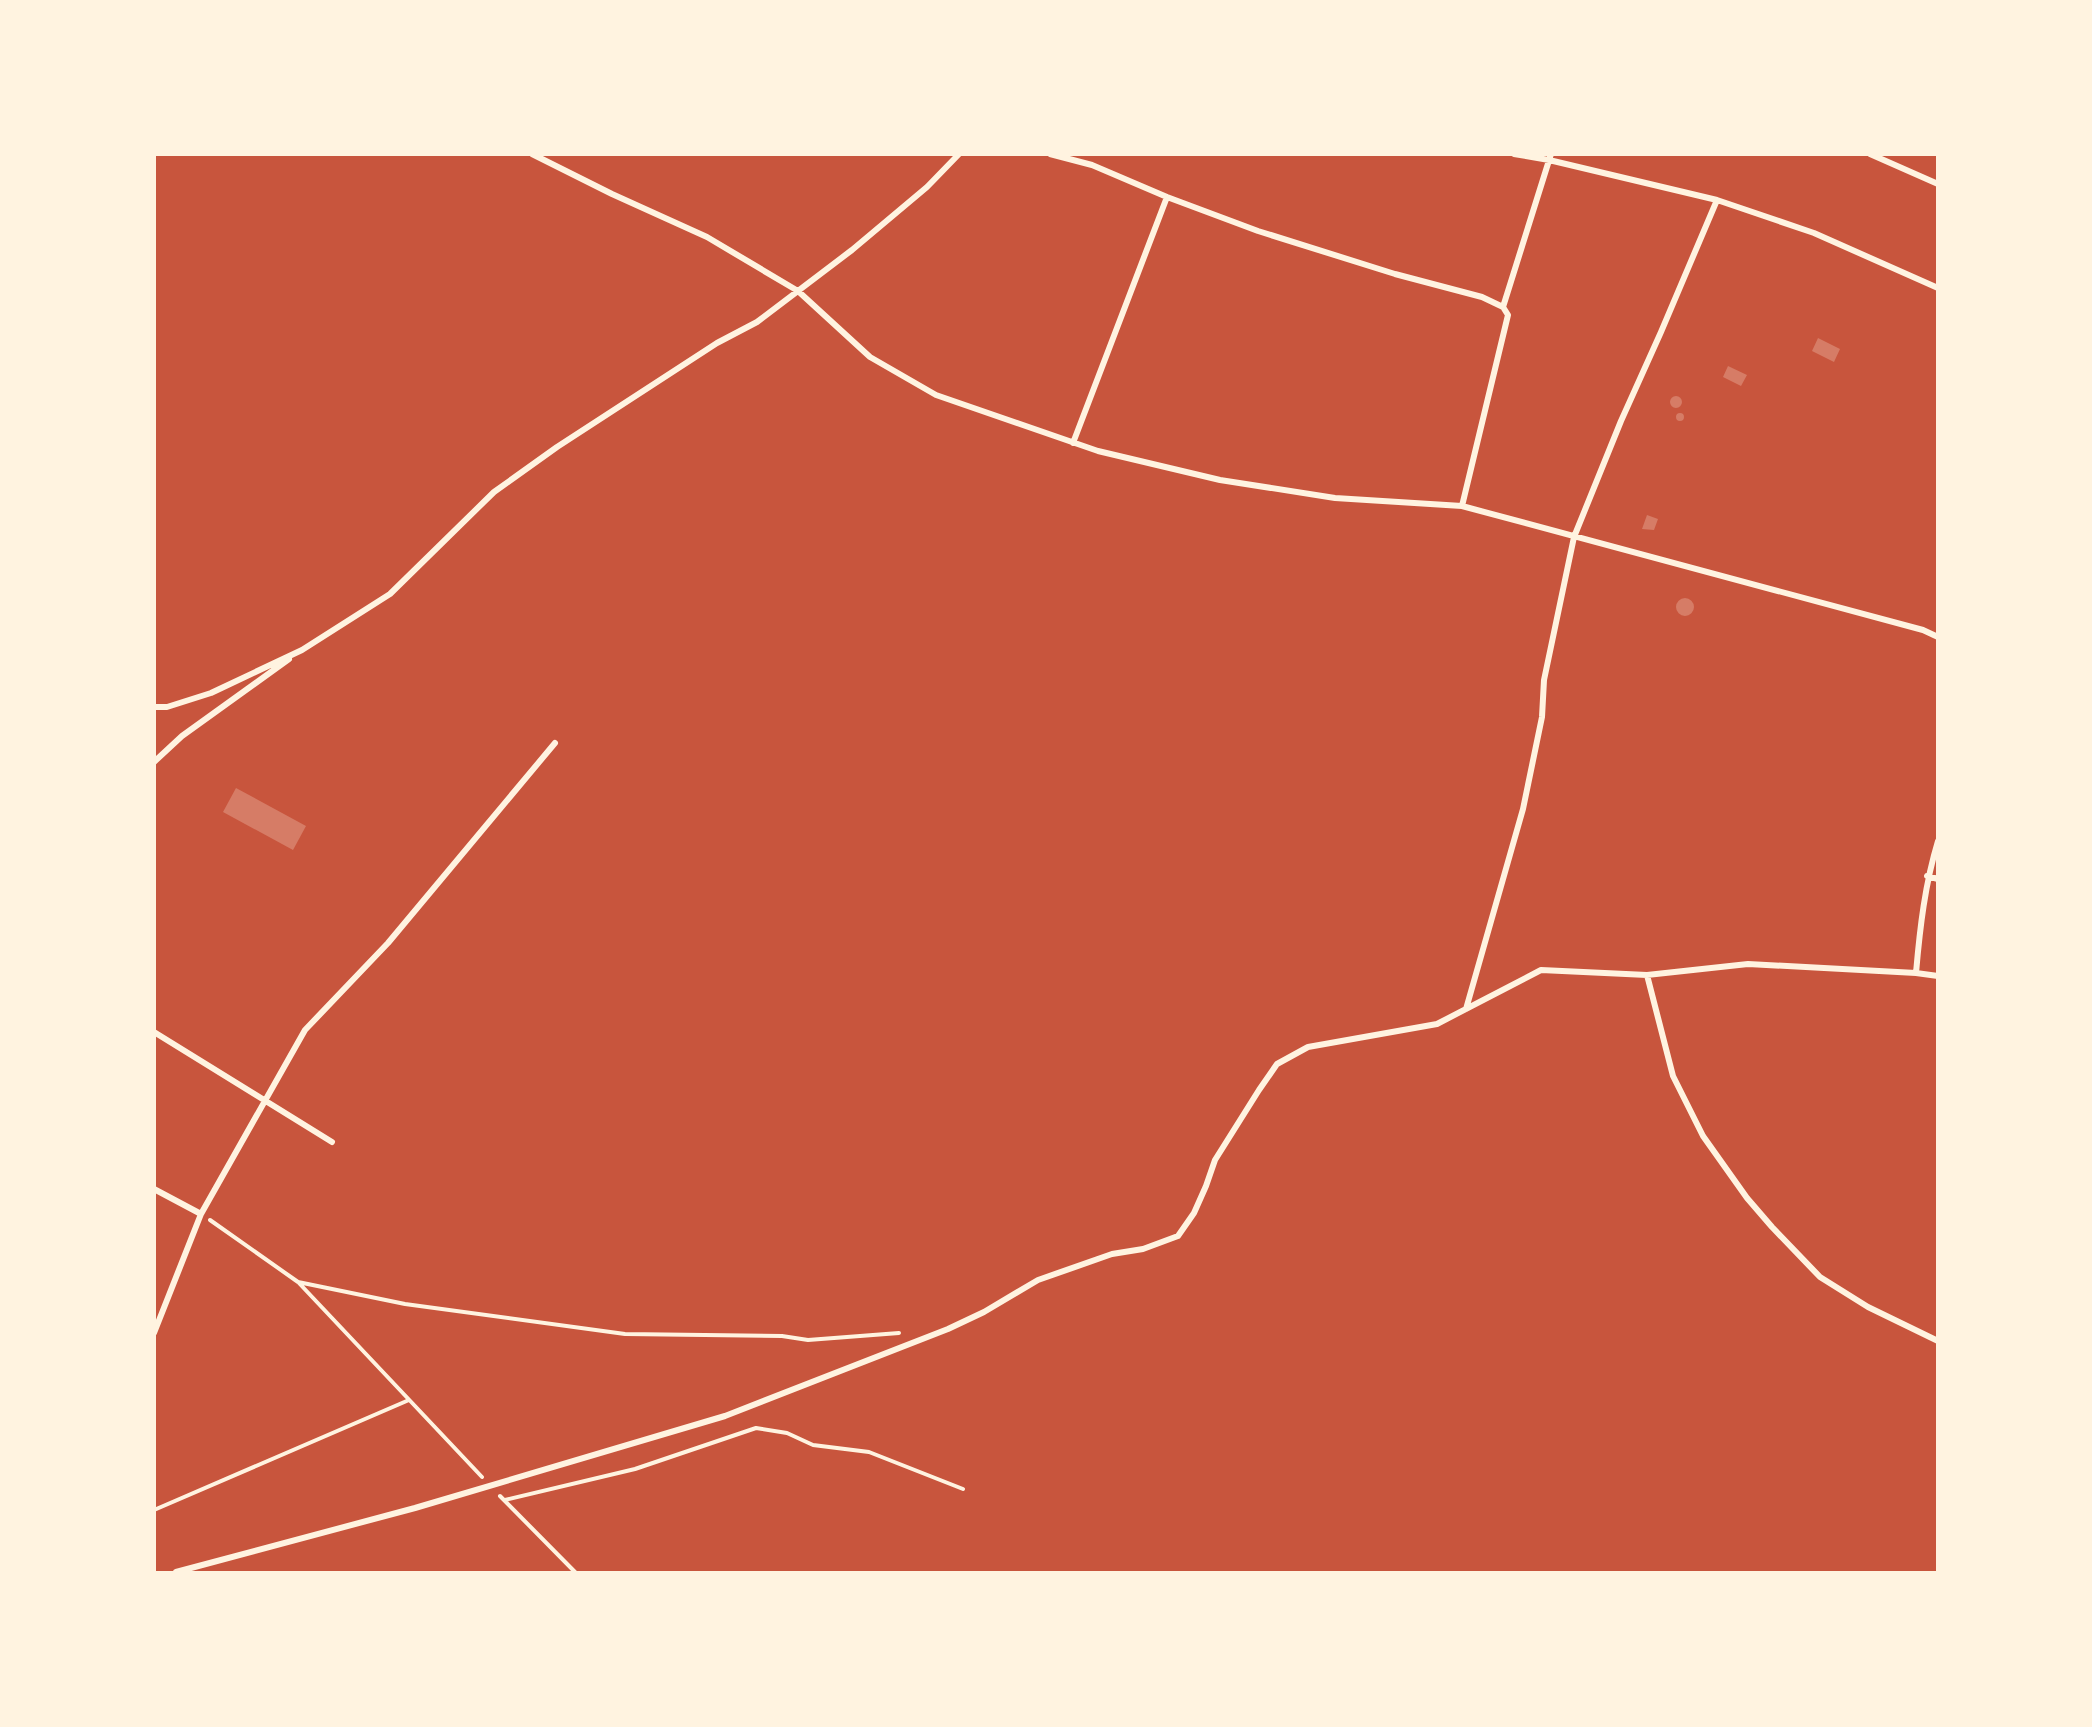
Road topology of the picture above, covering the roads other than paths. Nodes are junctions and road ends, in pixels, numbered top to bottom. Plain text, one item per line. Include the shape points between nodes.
1 (532, 154) edge
2 (959, 154) edge
3 (1050, 154) edge
4 (1514, 154) edge
5 (1870, 154) edge
6 (1550, 157) edge
7 (1938, 184) edge
8 (1167, 197) junction
9 (1717, 200) junction
10 (1938, 288) edge
11 (798, 291) junction
12 (1503, 307) junction
13 (1073, 443) junction
14 (1462, 506) junction
15 (1574, 537) junction
16 (1938, 637) edge
17 (302, 650) junction
18 (154, 707) edge
19 (555, 743) dead end
20 (154, 762) edge
21 (1938, 841) edge
22 (1927, 876) junction
23 (1938, 879) edge
24 (1917, 973) junction
25 (1647, 975) junction
26 (1938, 976) edge
27 (1466, 1009) junction
28 (154, 1032) edge
29 (264, 1100) junction
30 (332, 1142) dead end
31 (154, 1189) edge
32 (201, 1214) junction
33 (154, 1333) edge
34 (1938, 1341) edge
35 (176, 1572) edge

1 - 11 street via 707,237
2 - 11 street via 919,194
3 - 8 street via 1092,165
4 - 6 street
5 - 7 street
6 - 9 street
6 - 12 street
8 - 12 street via 1258,231 1482,297
8 - 13 street
9 - 10 street via 1814,233
9 - 15 street
11 - 13 street via 870,357 936,395
11 - 17 street via 757,322 717,343 494,492 390,594
12 - 14 street via 1508,315
13 - 14 street via 1220,480 1335,498
14 - 15 street
15 - 16 street
15 - 27 street via 1544,680 1542,717 1523,809
17 - 18 street via 211,693 167,707
17 - 20 street via 182,736
19 - 29 street via 388,943 305,1030
21 - 22 street
22 - 23 street
22 - 24 street
24 - 25 street via 1748,964
24 - 26 street
25 - 27 street via 1540,970
25 - 34 street via 1673,1076 1703,1136 1747,1197 1820,1277 1868,1307
27 - 35 street via 1437,1024 1308,1047 1277,1064 1215,1160 1194,1213 1178,1236 1038,1280 948,1329 725,1416 415,1508
28 - 29 street
29 - 30 street
29 - 32 street
31 - 32 street
32 - 33 street

